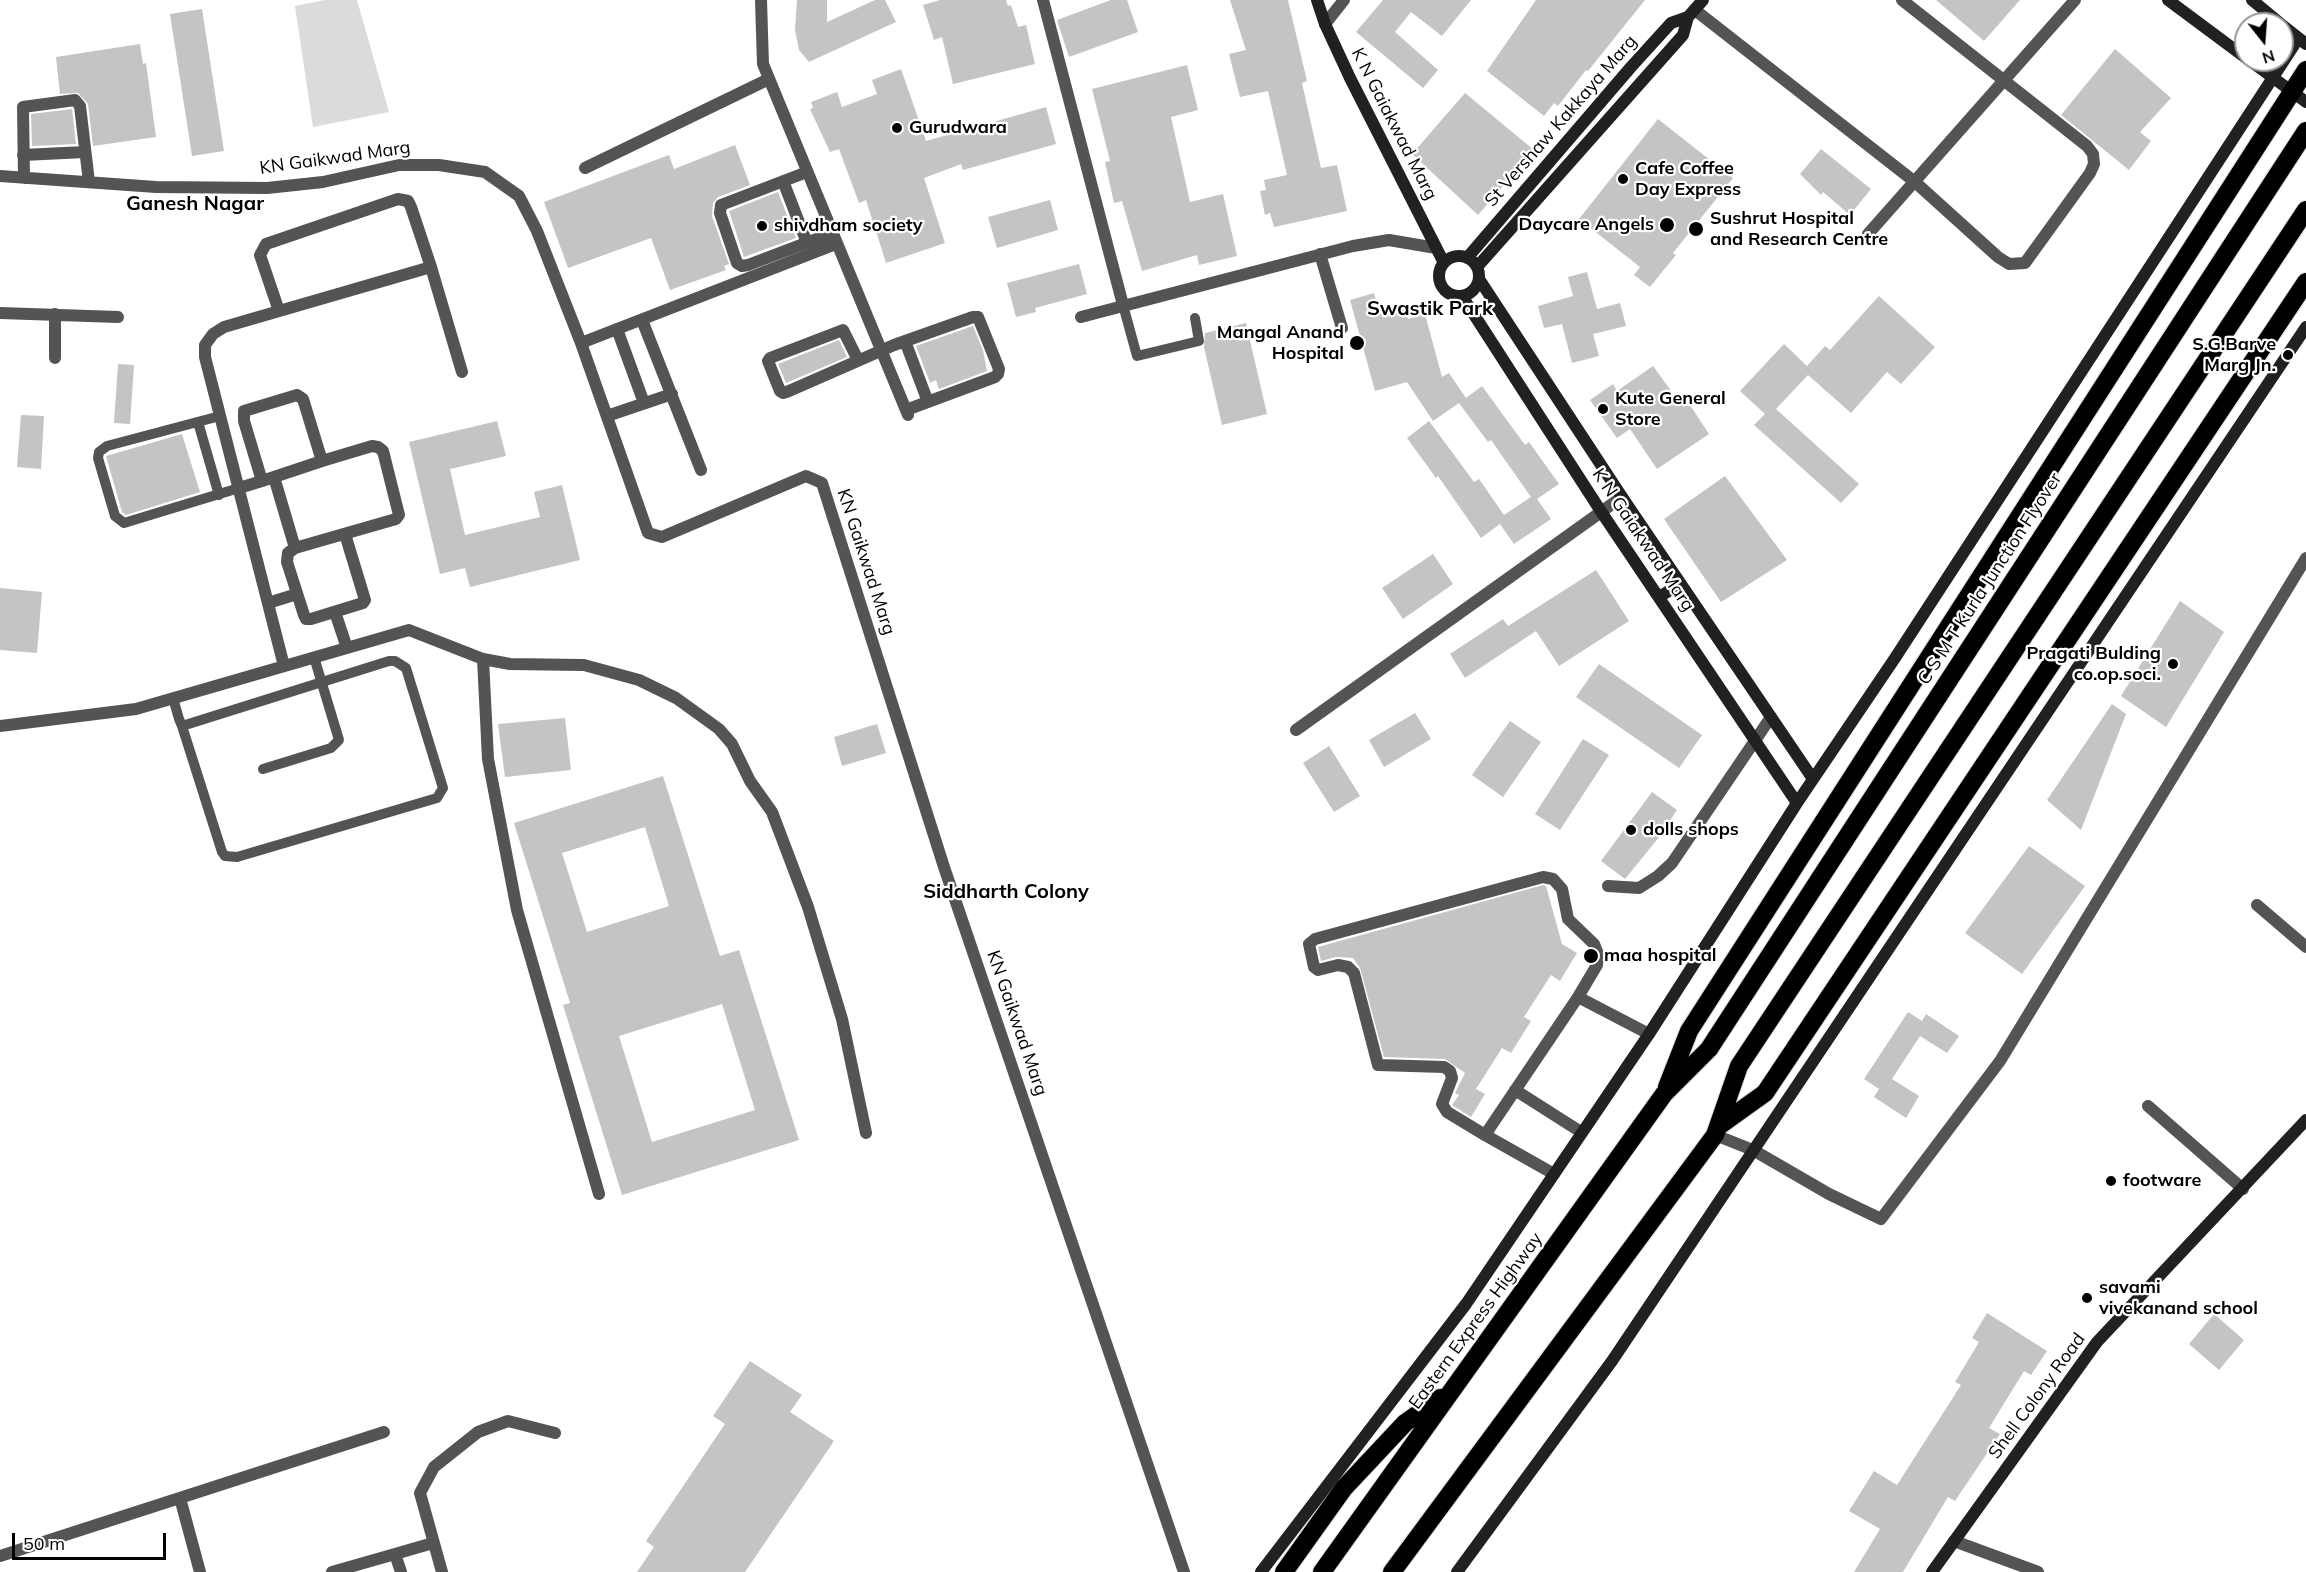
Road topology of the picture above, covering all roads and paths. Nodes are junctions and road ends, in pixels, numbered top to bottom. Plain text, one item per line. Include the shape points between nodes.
1 (761, 0) edge
2 (1043, 0) edge
3 (1317, 0) edge
4 (1344, 0) edge
5 (1902, 0) edge
6 (2075, 0) edge
7 (2168, 0) edge
8 (2252, 0) edge
9 (1695, 9) edge
10 (2266, 12) edge
11 (1325, 24) junction
12 (2302, 41) edge
13 (2234, 49) edge
14 (1631, 67) junction
15 (2306, 70) edge
16 (2265, 72) edge
17 (1645, 78) junction
18 (2273, 78) junction
19 (769, 79) junction
20 (2004, 81) junction
21 (2300, 97) edge
22 (2306, 131) edge
23 (85, 152) junction
24 (23, 155) junction
25 (585, 168) dead end
26 (807, 172) junction
27 (0, 176) edge
28 (24, 178) junction
29 (783, 181) junction
30 (1531, 181) junction
31 (89, 182) junction
32 (1914, 182) junction
33 (1545, 192) junction
34 (2306, 210) edge
35 (1868, 234) dead end
36 (834, 239) junction
37 (807, 243) junction
38 (1436, 248) junction
39 (1320, 254) junction
40 (1467, 258) junction
41 (1444, 263) junction
42 (431, 267) junction
43 (1478, 273) junction
44 (2306, 282) edge
45 (1462, 296) junction
46 (1123, 305) junction
47 (279, 311) junction
48 (0, 313) edge
49 (55, 314) junction
50 (118, 316) dead end
51 (1081, 317) dead end
52 (1195, 318) dead end
53 (642, 320) junction
54 (2306, 327) edge
55 (1342, 328) dead end
56 (617, 329) junction
57 (905, 341) junction
58 (581, 343) junction
59 (881, 350) junction
60 (55, 358) dead end
61 (858, 360) junction
62 (462, 372) dead end
63 (672, 394) junction
64 (928, 402) junction
65 (644, 403) junction
66 (220, 416) junction
67 (607, 416) junction
68 (198, 422) junction
69 (251, 446) junction
70 (230, 452) junction
71 (322, 461) junction
72 (701, 470) dead end
73 (268, 479) junction
74 (239, 488) junction
75 (219, 495) junction
76 (1622, 497) junction
77 (1602, 513) junction
78 (345, 534) junction
79 (295, 548) junction
80 (2306, 558) edge
81 (1680, 584) junction
82 (297, 594) junction
83 (1659, 597) junction
84 (268, 603) junction
85 (335, 612) junction
86 (347, 648) junction
87 (314, 657) junction
88 (483, 659) junction
89 (284, 666) junction
90 (322, 682) junction
91 (172, 698) junction
92 (1772, 717) junction
93 (0, 726) edge
94 (182, 726) junction
95 (1296, 730) dead end
96 (1755, 741) junction
97 (263, 769) dead end
98 (1813, 779) junction
99 (1797, 803) junction
100 (1608, 886) dead end
101 (2257, 905) dead end
102 (2306, 947) edge
103 (1578, 997) junction
104 (1649, 1034) junction
105 (1515, 1090) junction
106 (1664, 1094) junction
107 (2148, 1106) dead end
108 (2306, 1120) edge
109 (1717, 1131) junction
110 (866, 1132) dead end
111 (1581, 1132) junction
112 (1485, 1135) junction
113 (1753, 1150) junction
114 (1554, 1174) junction
115 (2242, 1189) junction
116 (599, 1194) dead end
117 (1452, 1390) junction
118 (384, 1432) dead end
119 (555, 1433) dead end
120 (180, 1498) junction
121 (1954, 1540) junction
122 (433, 1543) junction
123 (395, 1554) junction
124 (0, 1556) edge
125 (200, 1572) edge
126 (332, 1572) edge
127 (401, 1572) edge
128 (442, 1572) edge
129 (1184, 1572) edge
130 (1262, 1572) edge
131 (1284, 1572) edge
132 (1322, 1572) edge
133 (1392, 1572) edge
134 (1457, 1572) edge
135 (1932, 1572) edge
136 (2038, 1572) edge

1 - 19 street via 763,64
2 - 46 street
3 - 11 street, K N Gaiakwad Marg
4 - 11 street
5 - 20 street
6 - 20 street
7 - 13 street
8 - 10 street
9 - 14 street, St Vershaw Kakkaya Marg via 1671,23
9 - 17 street, St Vershaw Kakkaya Marg via 1683,35
9 - 32 street
11 - 38 street, K N Gaiakwad Marg
12 - 18 street
14 - 17 street
14 - 30 street, St Vershaw Kakkaya Marg
15 - 21 highway
16 - 18 street
17 - 33 street, St Vershaw Kakkaya Marg
18 - 21 street
18 - 98 street
19 - 25 street
19 - 26 street
20 - 32 street
20 - 32 street via 2093,154 2090,173 2032,257 2018,266 2009,264
21 - 106 highway via 1689,1031
22 - 106 highway, C S M T Kurla Junction Flyover via 1709,1049
23 - 24 street
23 - 24 street via 80,106 75,100 23,107
23 - 31 street
24 - 28 street
26 - 29 street
26 - 36 street
27 - 28 street, KN Gaikwad Marg
28 - 31 street, KN Gaikwad Marg
29 - 37 street
29 - 37 street via 719,208 737,263 748,265
30 - 33 street
30 - 40 street, St Vershaw Kakkaya Marg
31 - 58 street, KN Gaikwad Marg via 267,188 323,182 399,165 439,165 486,172 519,196
32 - 35 street
33 - 43 street, St Vershaw Kakkaya Marg
34 - 109 highway via 1739,1066
36 - 37 street
36 - 53 street
36 - 59 street
38 - 39 street via 1389,240
38 - 41 street, K N Gaiakwad Marg
39 - 46 street
39 - 55 street
40 - 41 street via 1455,257
40 - 43 street
41 - 45 street via 1440,283 1449,293
42 - 47 street
42 - 47 street via 411,207 408,201 398,199 266,243 260,255
42 - 62 street
43 - 45 street via 1473,290
43 - 76 street, K N Gaiakwad Marg
44 - 109 highway via 1765,1092
45 - 77 street, K N Gaiakwad Marg
46 - 51 street
46 - 52 lane via 1137,356 1198,341
47 - 66 street via 224,327 205,345
48 - 49 street
49 - 50 street
49 - 60 street
53 - 56 street
53 - 63 street
54 - 113 street
56 - 58 street
56 - 65 street
57 - 59 street
57 - 64 street
57 - 64 street via 978,317 999,369 995,377
58 - 67 street, KN Gaikwad Marg
59 - 61 street
59 - 64 street via 907,412
61 - 61 street via 783,393 768,361 839,330 846,332
63 - 65 street
63 - 72 street
65 - 67 street
66 - 68 lane
66 - 70 street
67 - 129 street, KN Gaikwad Marg via 648,533 662,537 806,476 822,483 944,867
68 - 75 lane
68 - 75 lane via 102,448 98,458 115,516 124,523
69 - 70 street
69 - 71 street via 244,411 300,395
69 - 73 street
70 - 74 street
71 - 73 street
71 - 78 street via 372,446 383,451 399,515
73 - 74 street
73 - 79 street
74 - 75 lane
74 - 84 street
76 - 77 street
76 - 81 street, K N Gaiakwad Marg
77 - 83 street, K N Gaiakwad Marg
77 - 95 street
78 - 79 street
78 - 85 street via 365,600
79 - 82 street via 286,557
80 - 113 street via 2000,1061 1881,1219
81 - 83 street
81 - 92 street, K N Gaiakwad Marg
82 - 84 street
82 - 85 street via 306,619
83 - 96 street, K N Gaiakwad Marg
84 - 89 street
85 - 86 street
86 - 87 street
86 - 88 street via 409,630
87 - 89 street
87 - 90 lane
88 - 110 street via 510,664 584,665 639,680 676,698 719,729 732,744 778,824 808,907 842,1019
88 - 116 street via 488,759 517,910
89 - 91 street
90 - 94 lane
90 - 94 lane via 389,661 402,663 442,782 442,794 231,858 222,852
90 - 97 lane via 338,733 337,745
91 - 93 street via 136,709
91 - 94 lane
92 - 96 street
92 - 98 street, K N Gaiakwad Marg
96 - 99 street, K N Gaiakwad Marg
96 - 100 street via 1672,863 1639,888
98 - 99 street
99 - 104 street
101 - 102 street
103 - 104 street
103 - 105 street
103 - 112 street via 1597,965 1598,954 1594,944 1568,919 1562,889 1553,879 1543,877 1315,939 1309,944 1318,970 1338,965 1354,973 1378,1065 1444,1067 1452,1078 1442,1104 1446,1112
104 - 111 street
105 - 111 street
105 - 112 street
106 - 117 highway, Eastern Express Highway
107 - 115 street
108 - 115 street, Shell Colony Road
109 - 113 street
109 - 133 highway
111 - 114 street
112 - 114 street
113 - 134 street via 1612,1361
114 - 130 street via 1453,1320
115 - 121 street, Shell Colony Road via 2097,1342
117 - 131 highway via 1405,1423 1352,1480
117 - 132 highway, Eastern Express Highway
118 - 120 street
119 - 122 street via 508,1421 478,1432 434,1467 420,1493
120 - 124 street
120 - 125 street
121 - 135 street, Shell Colony Road
121 - 136 street
122 - 123 street
122 - 128 street
123 - 126 street
123 - 127 street

